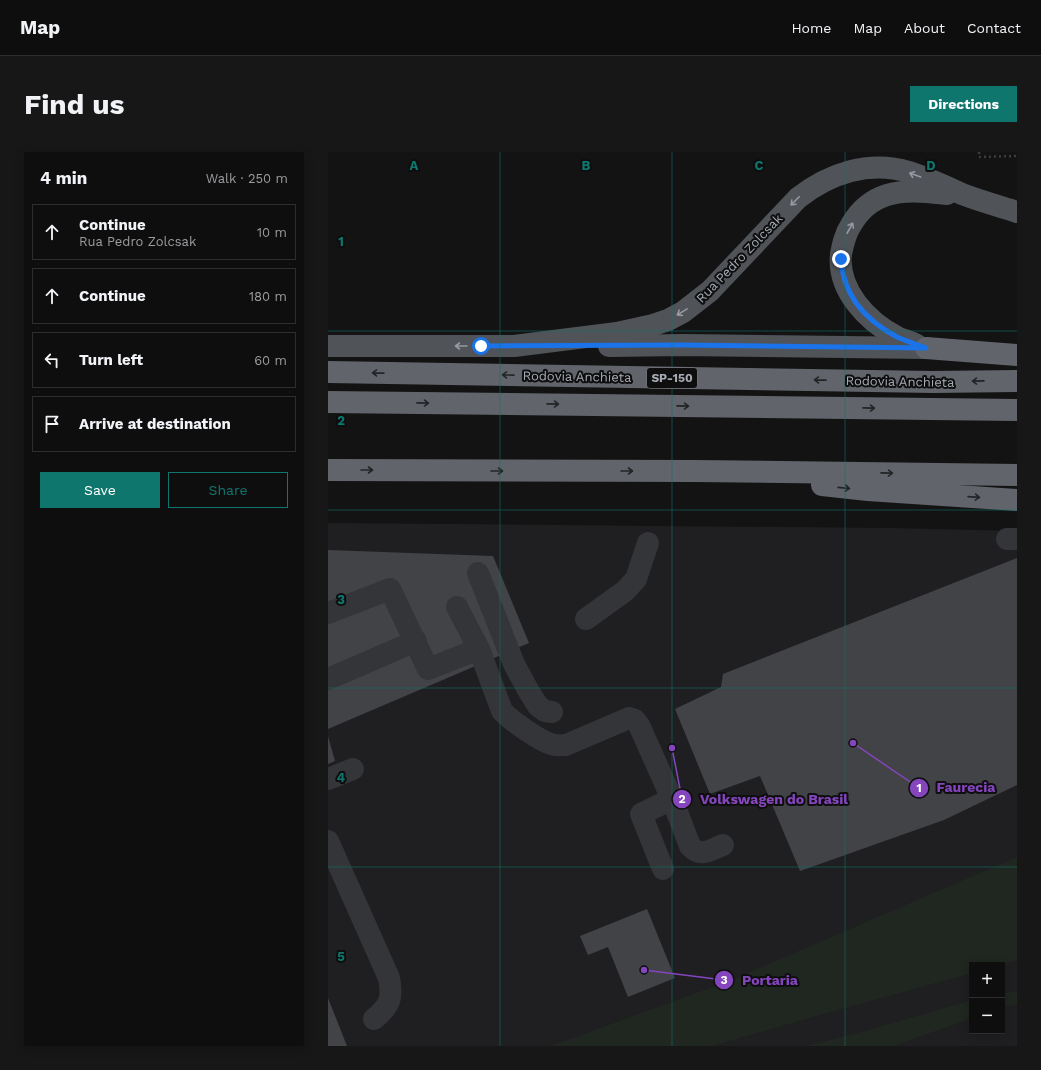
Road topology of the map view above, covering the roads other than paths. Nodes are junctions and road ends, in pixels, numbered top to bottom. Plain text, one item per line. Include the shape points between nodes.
1 (964, 194) junction
2 (1017, 212) edge
3 (328, 346) edge
4 (514, 346) junction
5 (926, 348) junction
6 (1017, 355) edge
7 (328, 372) edge
8 (1017, 381) edge
9 (328, 402) edge
10 (1017, 410) edge
11 (328, 470) edge
12 (694, 471) junction
13 (1017, 474) edge
14 (1017, 500) edge
15 (648, 543) dead end
16 (478, 573) dead end
17 (457, 607) dead end
18 (328, 613) edge
19 (586, 619) dead end
20 (416, 642) junction
21 (479, 649) junction
22 (328, 679) edge
23 (552, 712) dead end
24 (353, 769) dead end
25 (328, 779) edge
26 (672, 799) junction
27 (328, 841) edge
28 (723, 845) dead end
29 (663, 869) dead end
30 (374, 1019) dead end

1 - 2 main road, Rua Pedro Zolcsak
1 -> 4 main road, Rua Pedro Zolcsak via 908,172 893,169 874,167 833,176 798,198 710,291 668,320 623,332
5 -> 1 main road via 891,333 865,314 854,301 842,273 843,243 848,230 863,209 885,196 917,192
4 -> 3 main road, Rua Pedro Zolcsak
4 - 5 main road
5 - 6 highway
8 -> 7 highway, Rodovia Anchieta / SP-150 via 933,382
9 -> 10 highway, Rodovia Anchieta / SP-150
11 -> 12 highway
12 -> 13 highway
12 -> 14 highway via 868,490
15 - 19 lane via 636,579 625,591
16 - 23 lane via 514,664 538,706
17 - 21 lane
18 - 20 lane via 390,588
20 - 21 lane via 428,669
20 - 22 lane
21 - 26 lane via 502,711 522,728 549,744 566,745 629,718 635,720
24 - 25 lane
26 - 28 lane via 694,851 705,852
26 - 29 lane via 641,814
27 - 30 lane via 389,978 390,998 385,1010

